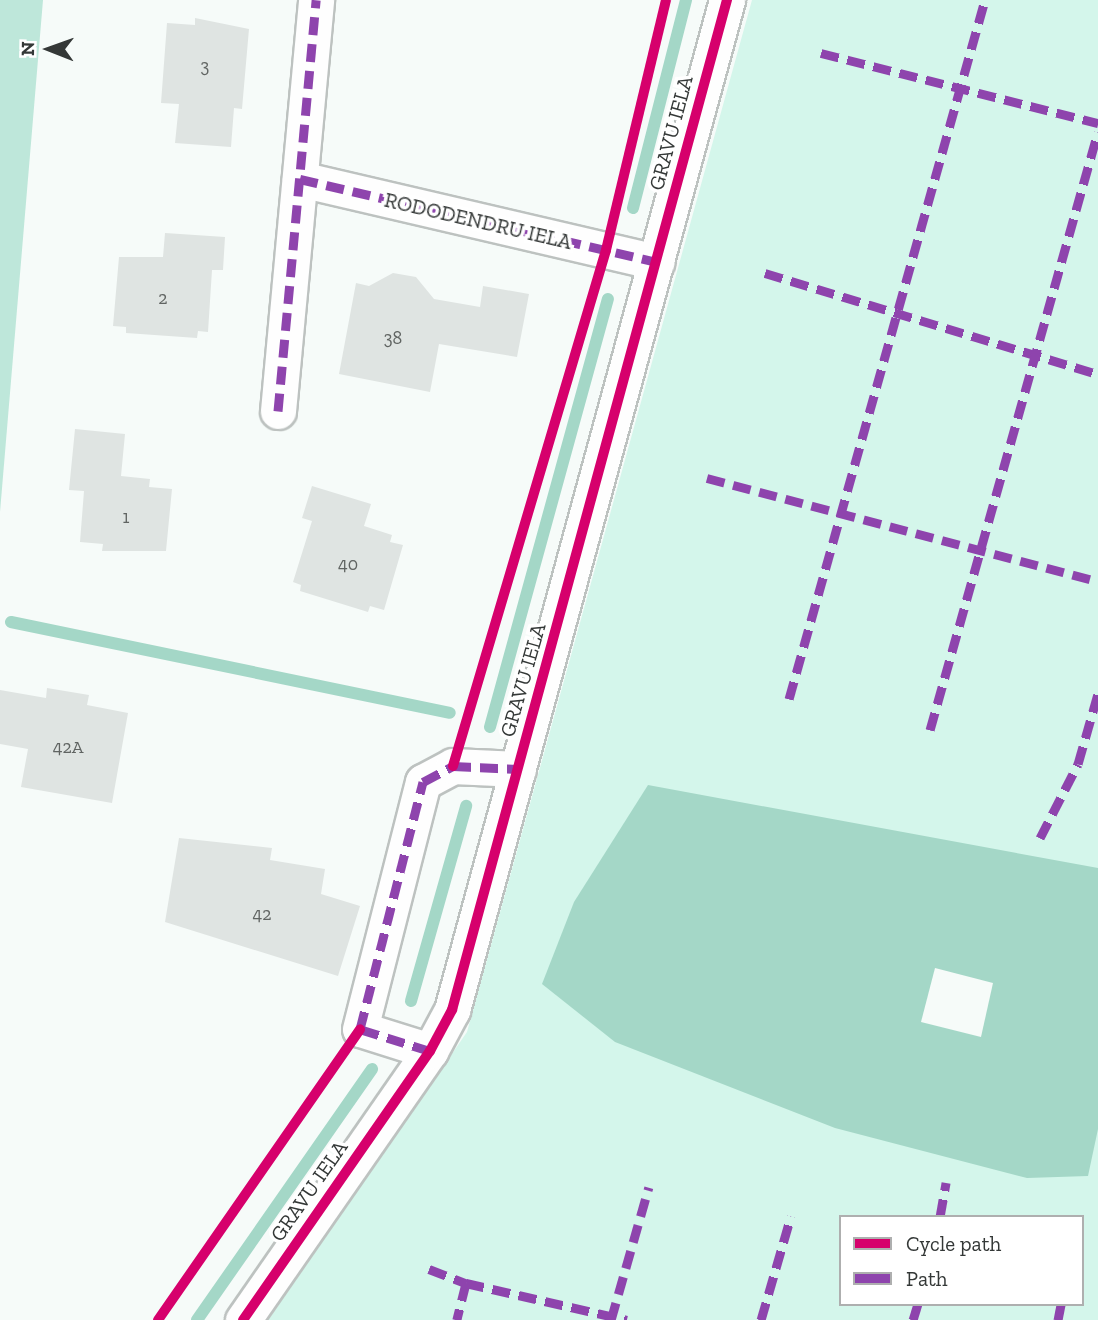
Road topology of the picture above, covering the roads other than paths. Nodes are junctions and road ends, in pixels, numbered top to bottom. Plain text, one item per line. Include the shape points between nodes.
1 (316, 0) edge
2 (727, 0) edge
3 (300, 180) junction
4 (656, 262) junction
5 (278, 411) dead end
6 (518, 769) junction
7 (430, 1051) junction
8 (243, 1320) edge

1 - 3 street
2 - 4 street, GRAVU IELA
3 - 4 street, RODODENDRU IELA
3 - 5 street
4 - 6 street, GRAVU IELA
6 - 7 street, GRAVU IELA via 452,1010
6 - 7 street via 453,766 423,782 360,1029
7 - 8 street, GRAVU IELA

